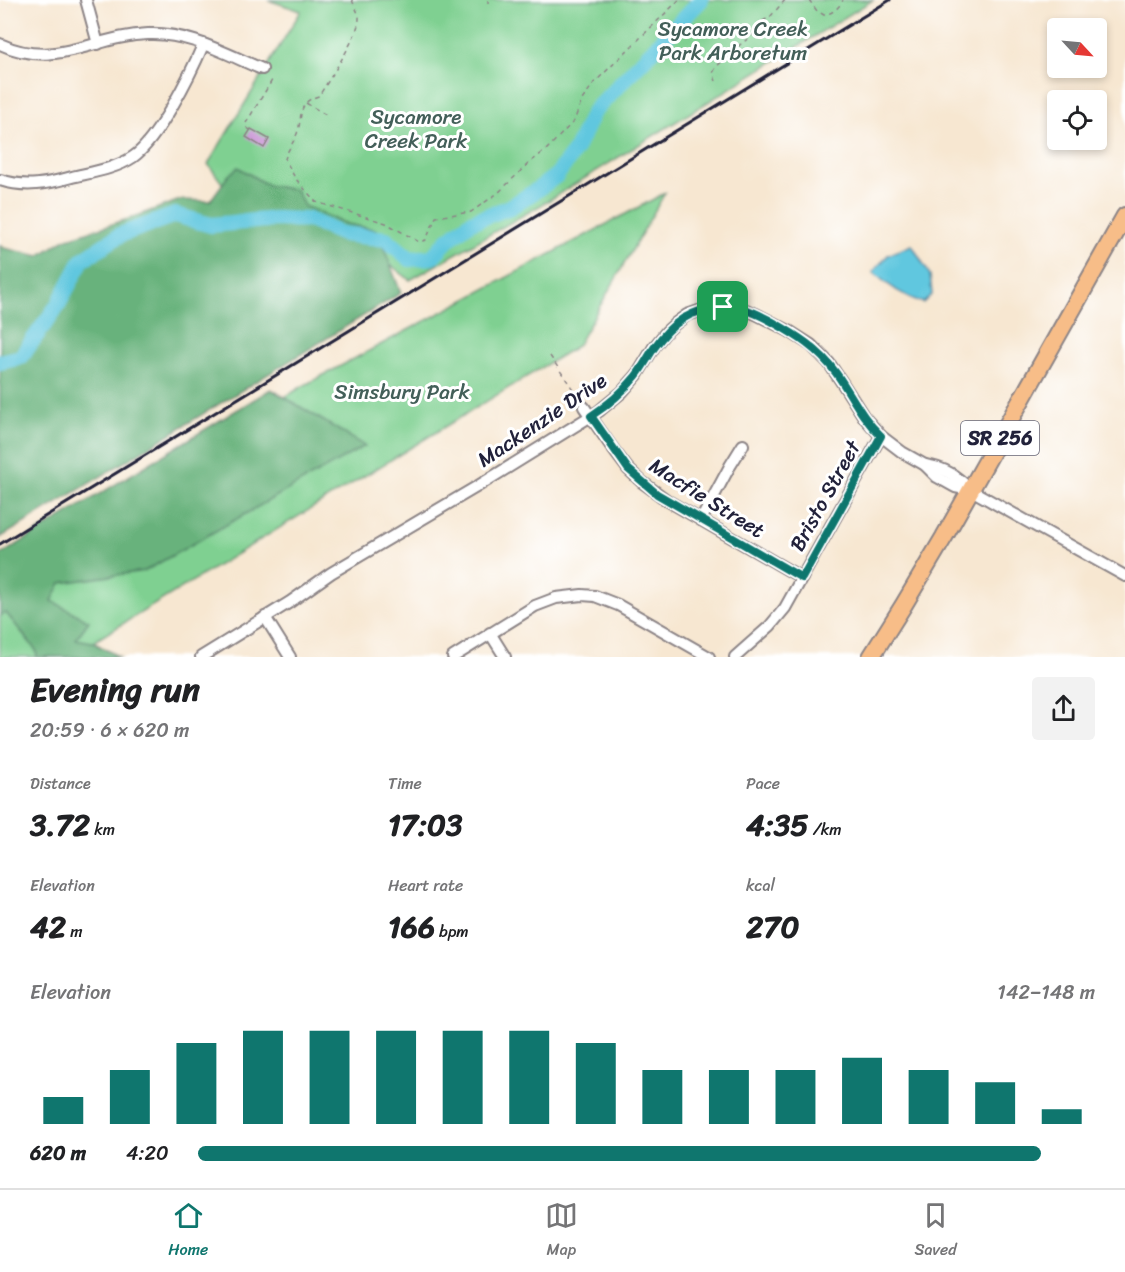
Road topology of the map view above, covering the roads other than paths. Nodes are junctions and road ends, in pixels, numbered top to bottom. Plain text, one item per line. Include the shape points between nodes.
1 (87, 0) edge
2 (0, 44) edge
3 (98, 44) junction
4 (203, 45) junction
5 (262, 69) dead end
6 (0, 180) edge
7 (1125, 216) edge
8 (588, 411) junction
9 (881, 436) junction
10 (743, 445) dead end
11 (971, 490) junction
12 (701, 520) junction
13 (1125, 576) edge
14 (802, 578) junction
15 (265, 617) junction
16 (490, 633) junction
17 (201, 657) edge
18 (290, 657) edge
19 (453, 657) edge
20 (505, 657) edge
21 (709, 657) edge
22 (735, 657) edge
23 (871, 657) edge

1 - 3 street
2 - 3 street via 37,54
3 - 4 street via 150,34 176,36
4 - 5 street
4 - 6 street via 159,126 134,156 110,167 46,184 20,185
7 - 11 main road, SR 256
8 - 9 street, Mackenzie Drive via 610,403 622,392 666,332 687,315 705,309 735,308 789,331 816,350
8 - 12 street, Macfie Street via 628,469 657,494
8 - 15 street, Mackenzie Drive via 478,486
9 - 11 street, Mackenzie Drive via 926,465 937,477
9 - 14 street, Bristo Street
10 - 12 street
11 - 13 street, Mackenzie Drive
11 - 23 main road, SR 256
12 - 14 street, Macfie Street
14 - 22 street, Bristo Street via 778,618
15 - 17 street, Mackenzie Drive
15 - 18 street
16 - 19 street
16 - 20 street
16 - 21 street via 556,598 595,596

